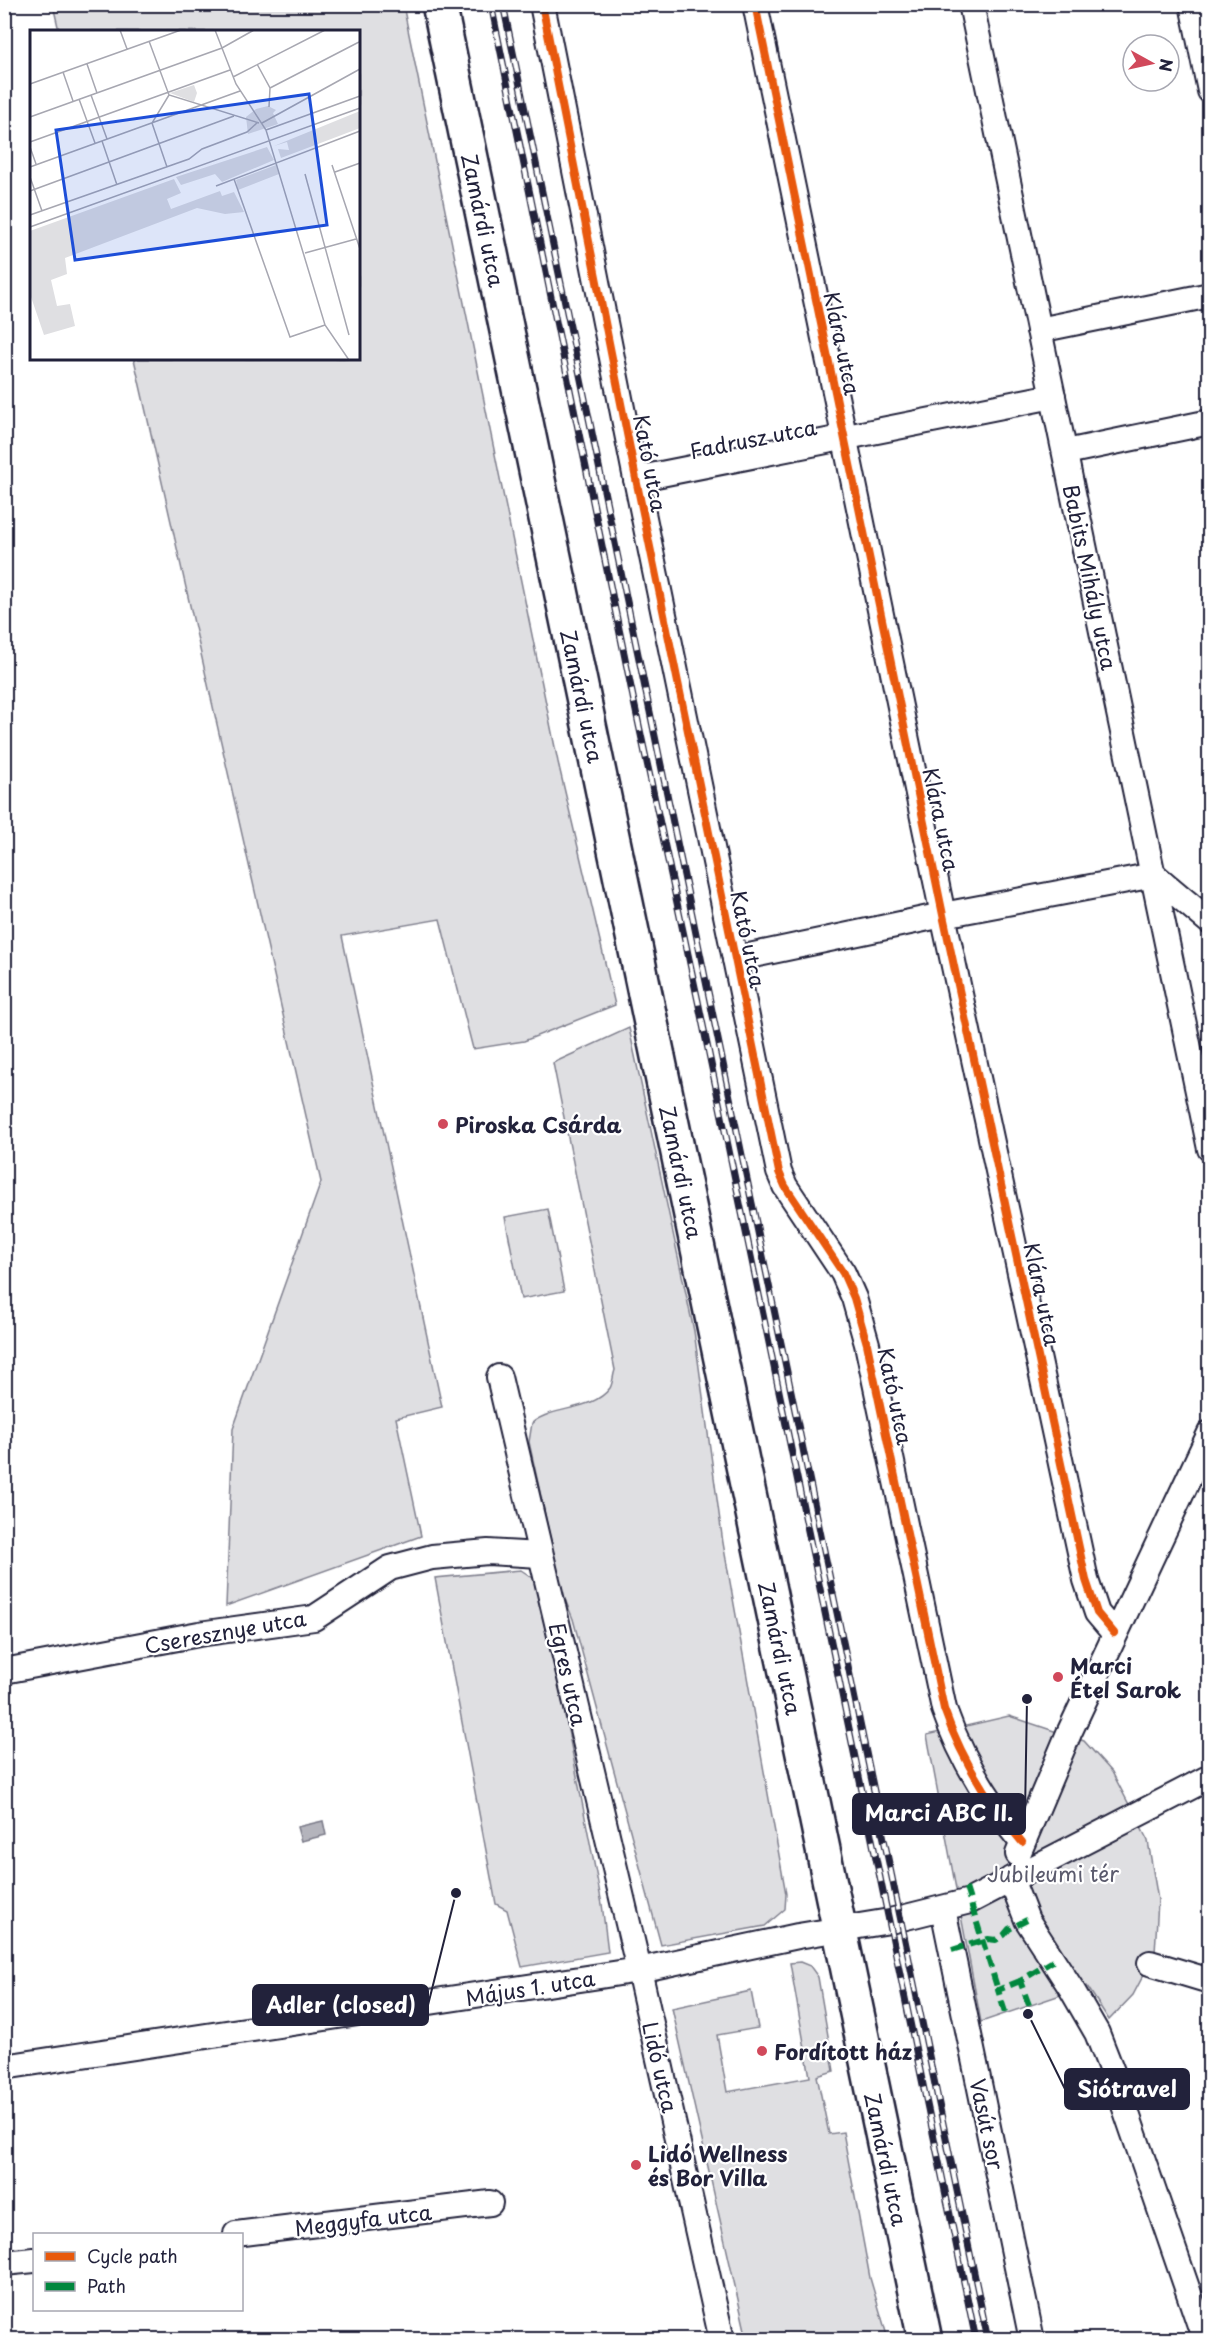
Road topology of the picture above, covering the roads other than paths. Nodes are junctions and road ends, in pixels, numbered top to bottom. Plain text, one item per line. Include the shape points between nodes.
1 (439, 4) edge
2 (542, 4) edge
3 (755, 4) edge
4 (971, 4) edge
5 (1192, 4) edge
6 (1209, 91) edge
7 (1209, 295) edge
8 (1039, 330) junction
9 (1053, 396) junction
10 (1209, 422) edge
11 (844, 438) junction
12 (1066, 453) junction
13 (636, 479) junction
14 (1154, 875) junction
15 (943, 915) junction
16 (1206, 919) edge
17 (1164, 932) junction
18 (735, 959) junction
19 (1209, 1149) edge
20 (499, 1377) dead end
21 (1209, 1433) edge
22 (540, 1555) junction
23 (1114, 1634) junction
24 (4, 1671) edge
25 (1209, 1777) edge
26 (1022, 1842) junction
27 (1011, 1880) junction
28 (943, 1909) junction
29 (839, 1929) junction
30 (1150, 1963) dead end
31 (639, 1971) junction
32 (1209, 1982) edge
33 (4, 2067) edge
34 (490, 2203) dead end
35 (243, 2234) edge
36 (33, 2260) edge
37 (4, 2263) edge
38 (722, 2340) edge
39 (925, 2340) edge
40 (1032, 2340) edge
41 (1205, 2340) edge

1 - 29 main road, Zamárdi utca
2 - 13 street, Kató utca
3 - 11 street, Klára utca
4 - 8 street, Babits Mihály utca
5 - 6 street
7 - 8 street
8 - 9 street, Babits Mihály utca
9 - 11 street, Fadrusz utca
9 - 12 street, Babits Mihály utca
10 - 12 street
11 - 13 street, Fadrusz utca
11 - 15 street, Klára utca
12 - 14 street, Babits Mihály utca
13 - 18 street, Kató utca
14 - 15 street
14 - 16 street
14 - 17 street, Babits Mihály utca
15 - 18 street
15 - 23 street, Klára utca via 1086,1580 1097,1613
16 - 17 street
17 - 19 street, Babits Mihály utca
18 - 26 street, Kató utca via 779,1172 843,1273 867,1344 944,1709 976,1779
20 - 22 street, Egres utca
21 - 23 street
22 - 24 street, Cseresznye utca via 488,1552 432,1557 390,1568 314,1618 199,1634
22 - 31 street, Egres utca
23 - 26 street
25 - 27 street
26 - 27 street
27 - 28 street
27 - 41 street via 1027,1920 1097,2033
28 - 29 street
28 - 40 street, Vasút sor
29 - 31 street, Május 1. utca
29 - 39 main road, Zamárdi utca
30 - 32 street
31 - 33 street, Május 1. utca
31 - 38 street, Lidó utca
34 - 35 street, Meggyfa utca
36 - 37 street

